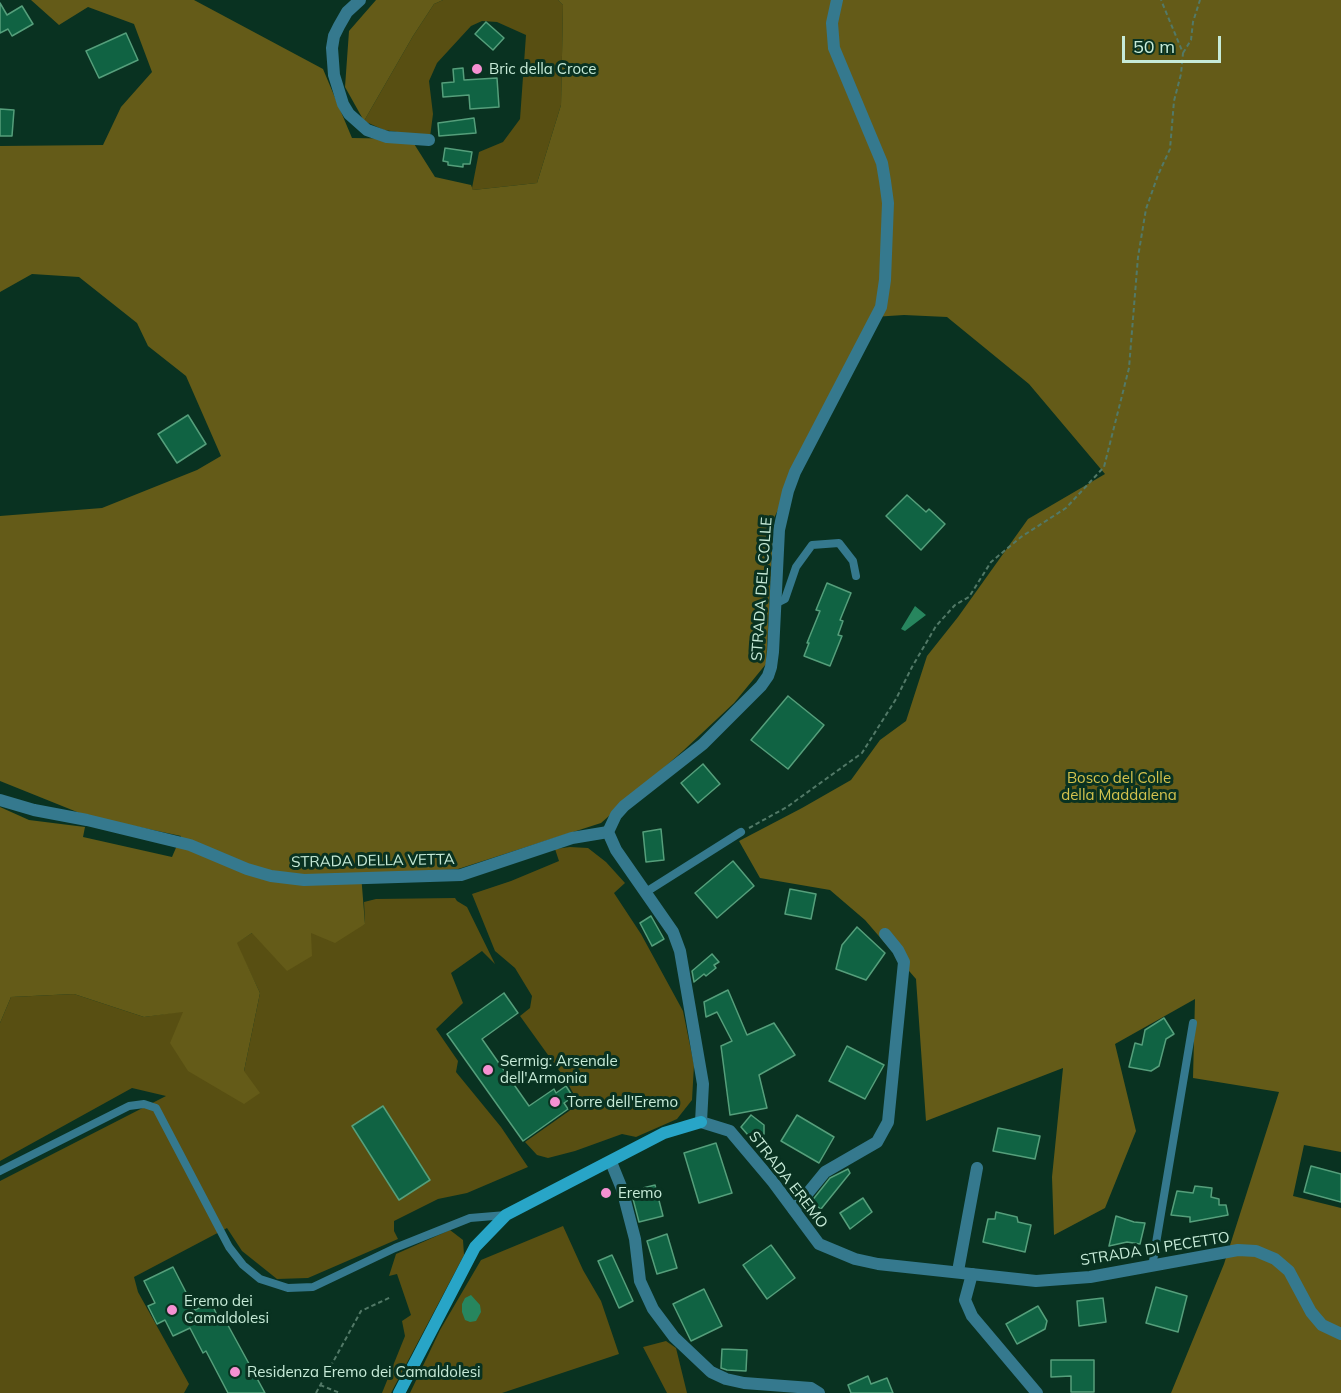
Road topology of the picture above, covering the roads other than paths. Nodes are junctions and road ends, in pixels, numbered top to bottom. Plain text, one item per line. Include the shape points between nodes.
1 (360, 0) edge
2 (837, 0) edge
3 (429, 140) dead end
4 (856, 576) dead end
5 (775, 604) junction
6 (0, 800) edge
7 (608, 832) junction
8 (741, 832) road end
9 (646, 892) junction
10 (885, 934) dead end
11 (1193, 1023) dead end
12 (701, 1122) junction
13 (611, 1162) junction
14 (977, 1168) dead end
15 (0, 1171) edge
16 (794, 1210) junction
17 (506, 1215) junction
18 (878, 1264) joint
19 (1152, 1267) junction
20 (958, 1271) junction
21 (972, 1274) junction
22 (1341, 1334) edge
23 (399, 1393) edge
24 (819, 1393) edge
25 (1037, 1393) edge

1 - 3 street via 347,12 333,42 334,75 343,104 367,130 387,137
2 - 5 street, STRADA DEL COLLE via 832,23 834,48 882,163 885,181 888,203 884,297 788,491 778,530
4 - 5 lane via 853,561 839,543 812,545 796,567 785,599
5 - 7 street, STRADA DEL COLLE via 771,667 761,686 703,744 624,806
6 - 7 street, STRADA DELLA VETTA via 190,845 248,869 304,880 461,874 572,838
7 - 9 street
8 - 9 lane
9 - 12 street via 673,932 680,951 701,1073
10 - 16 street via 904,962 888,1122 878,1142 825,1172
11 - 19 lane
12 - 13 main road via 664,1133
12 - 16 street, STRADA EREMO via 730,1131
13 - 17 main road
13 - 24 street via 635,1239 640,1281 653,1309 674,1337 711,1372 726,1379 812,1388
14 - 20 street
15 - 17 lane via 129,1106 144,1104 156,1108 229,1247 260,1279 288,1288 313,1287 471,1218
16 - 18 street, STRADA EREMO via 819,1244
17 - 23 main road via 474,1247
18 - 20 street, STRADA DI PECETTO
19 - 21 street, STRADA DI PECETTO via 1036,1281
19 - 22 street, STRADA DI PECETTO via 1238,1250 1256,1251 1275,1259 1289,1271 1322,1325
20 - 21 street, STRADA DI PECETTO
21 - 25 street via 965,1300 972,1316

